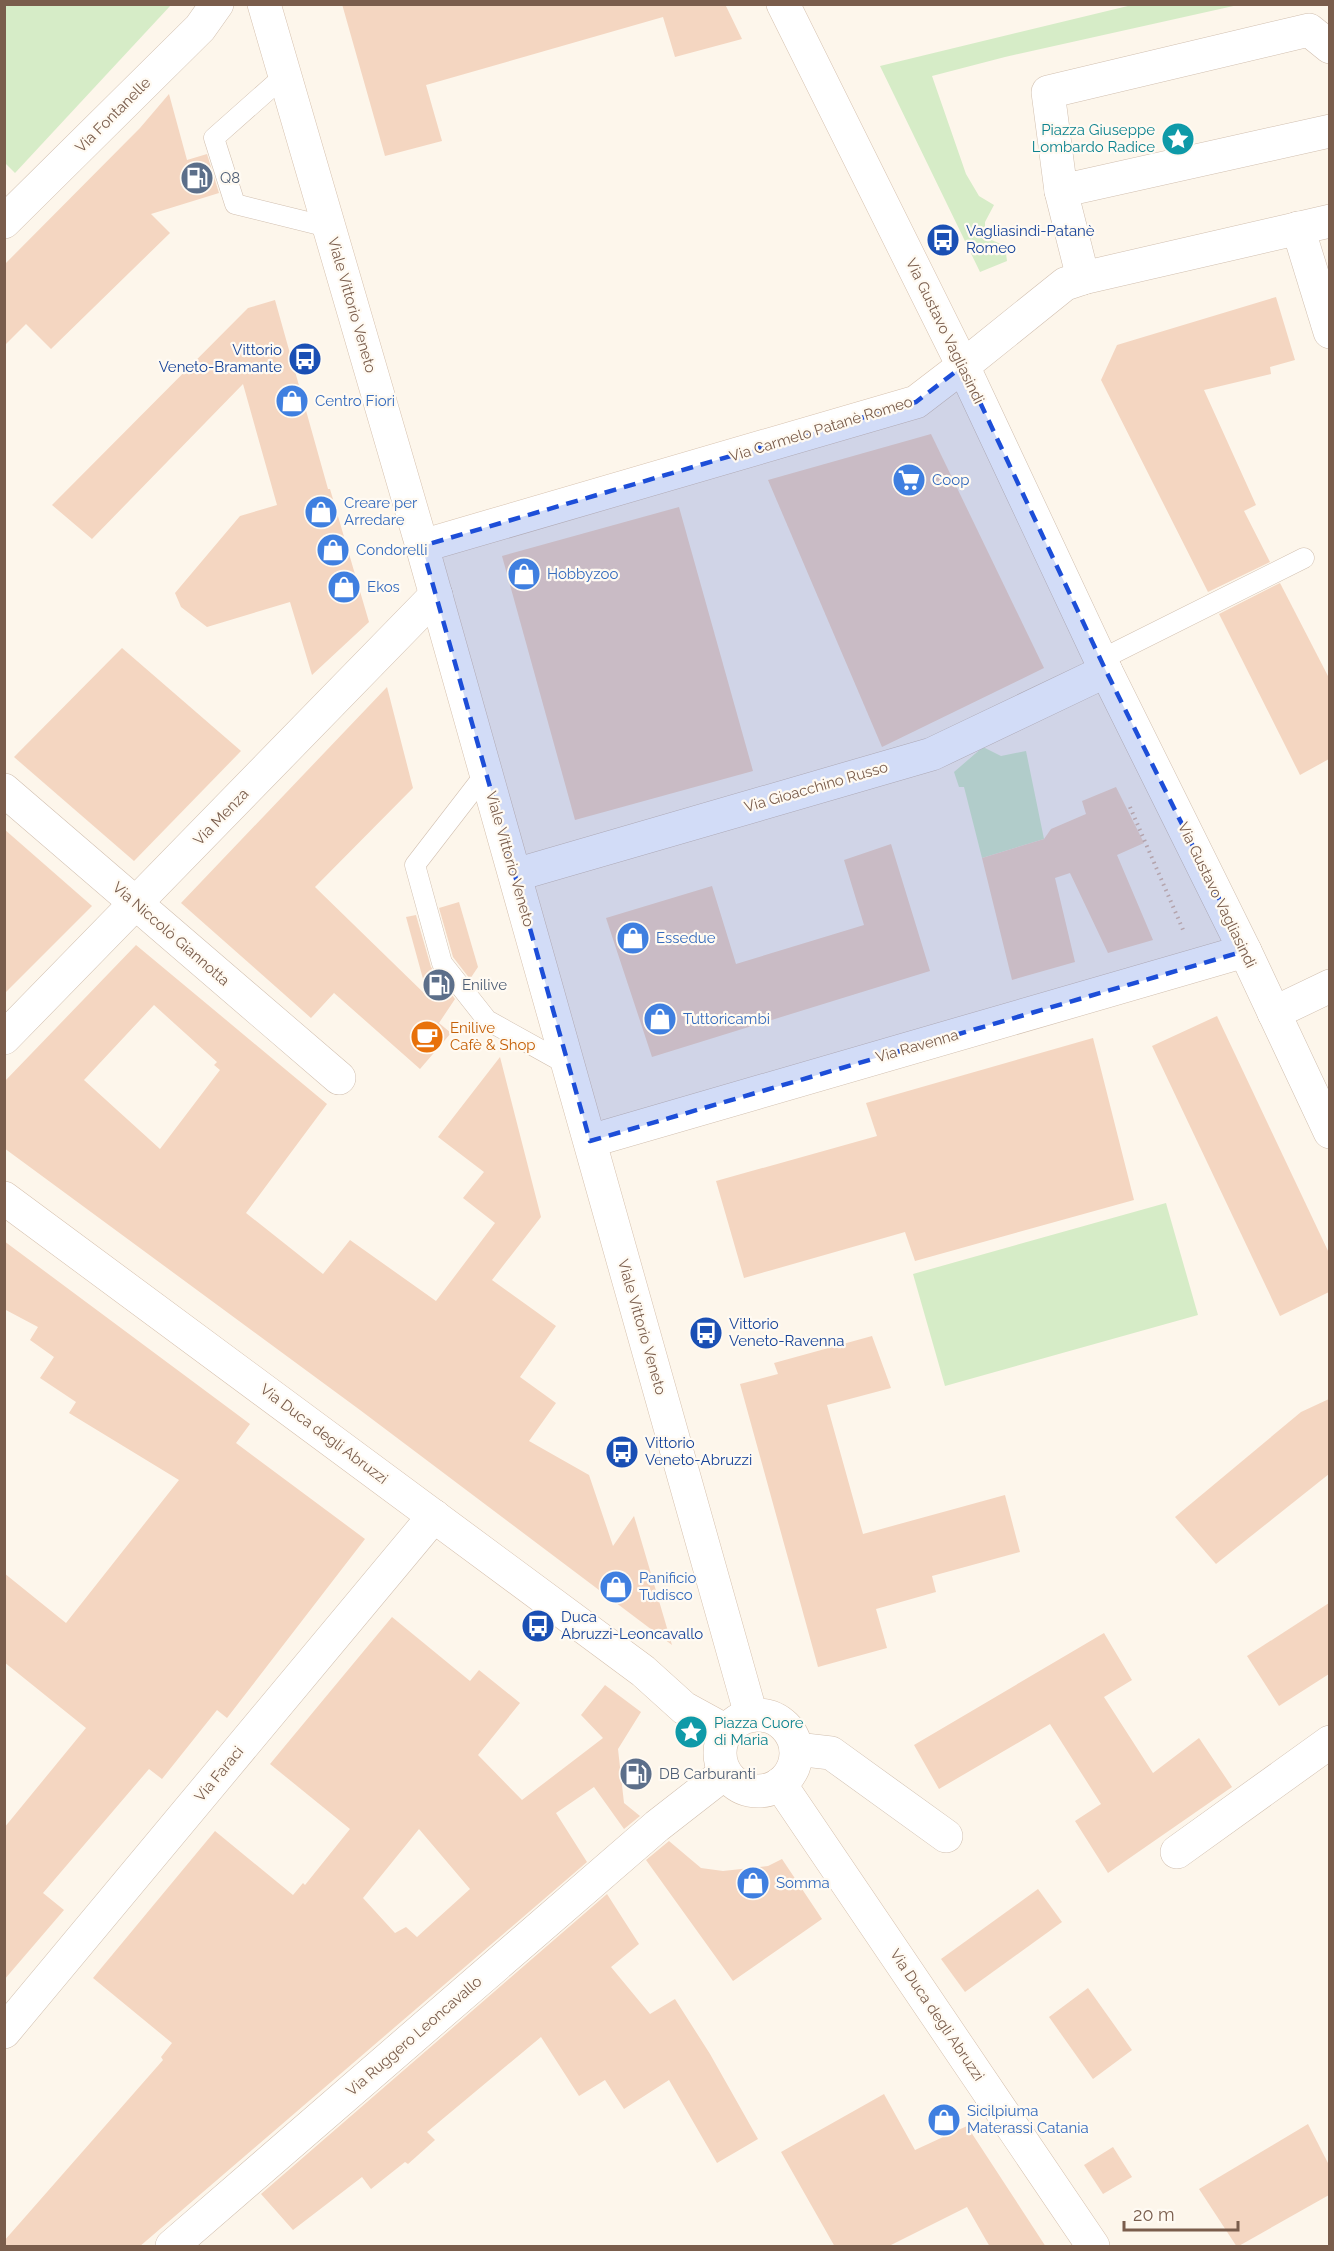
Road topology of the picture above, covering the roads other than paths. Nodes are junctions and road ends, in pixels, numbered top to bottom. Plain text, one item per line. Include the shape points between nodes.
1 (217, 4) edge
2 (264, 4) edge
3 (783, 4) edge
4 (1329, 47) edge
5 (285, 75) junction
6 (1329, 131) edge
7 (1061, 191) junction
8 (7, 216) edge
9 (1329, 221) edge
10 (328, 227) junction
11 (1298, 228) junction
12 (1083, 278) junction
13 (1329, 332) edge
14 (963, 366) junction
15 (422, 546) junction
16 (1304, 558) dead end
17 (436, 595) junction
18 (1103, 666) junction
19 (486, 773) junction
20 (4, 790) edge
21 (515, 875) junction
22 (136, 905) junction
23 (1245, 951) junction
24 (1329, 986) edge
25 (1274, 1013) junction
26 (4, 1038) edge
27 (568, 1065) junction
28 (339, 1078) dead end
29 (1329, 1132) edge
30 (590, 1141) junction
31 (4, 1198) edge
32 (434, 1516) junction
33 (739, 1723) junction
34 (1329, 1742) edge
35 (796, 1749) junction
36 (725, 1773) junction
37 (780, 1784) junction
38 (946, 1836) dead end
39 (1177, 1852) dead end
40 (4, 2032) edge
41 (172, 2247) edge
42 (1093, 2247) edge

1 - 8 street, Via Fontanelle via 200,28
2 - 5 street, Viale Vittorio Veneto
3 - 14 street, Via Gustavo Vagliasindi
4 - 7 street via 1309,30 1047,92
5 - 10 street, Viale Vittorio Veneto
5 - 10 lane via 214,138 235,204
6 - 7 street
7 - 12 street
9 - 11 street, Via Carmelo Patanè Romeo
10 - 15 street, Viale Vittorio Veneto
11 - 12 street, Via Carmelo Patanè Romeo
11 - 13 street
12 - 14 street, Via Carmelo Patanè Romeo via 1065,284
14 - 15 street, Via Carmelo Patanè Romeo via 916,402
14 - 18 street, Via Gustavo Vagliasindi
15 - 17 street, Viale Vittorio Veneto
16 - 18 lane
17 - 19 street, Viale Vittorio Veneto
17 - 22 street, Via Menza
18 - 21 street, Via Gioacchino Russo via 932,754
18 - 23 street, Via Gustavo Vagliasindi
19 - 21 street, Viale Vittorio Veneto
19 - 27 lane via 415,865 442,963 486,1020
20 - 22 street, Via Niccolò Giannotta
21 - 27 street, Viale Vittorio Veneto
22 - 26 street, Via Menza
22 - 28 street, Via Niccolò Giannotta
23 - 25 street, Via Gustavo Vagliasindi
23 - 30 street, Via Ravenna
24 - 25 street
25 - 29 street, Via Gustavo Vagliasindi
27 - 30 street, Viale Vittorio Veneto
30 - 33 street, Viale Vittorio Veneto
31 - 32 street, Via Duca degli Abruzzi
32 - 33 street, Via Duca degli Abruzzi via 643,1671 684,1708
32 - 40 street, Via Faraci
33 - 35 street via 771,1717 780,1722
33 - 36 street via 720,1756
34 - 39 street
35 - 37 street via 792,1769
35 - 38 street via 831,1753
36 - 37 street via 749,1790 770,1789
36 - 41 street, Via Ruggero Leoncavallo via 657,1826
37 - 42 street, Via Duca degli Abruzzi

